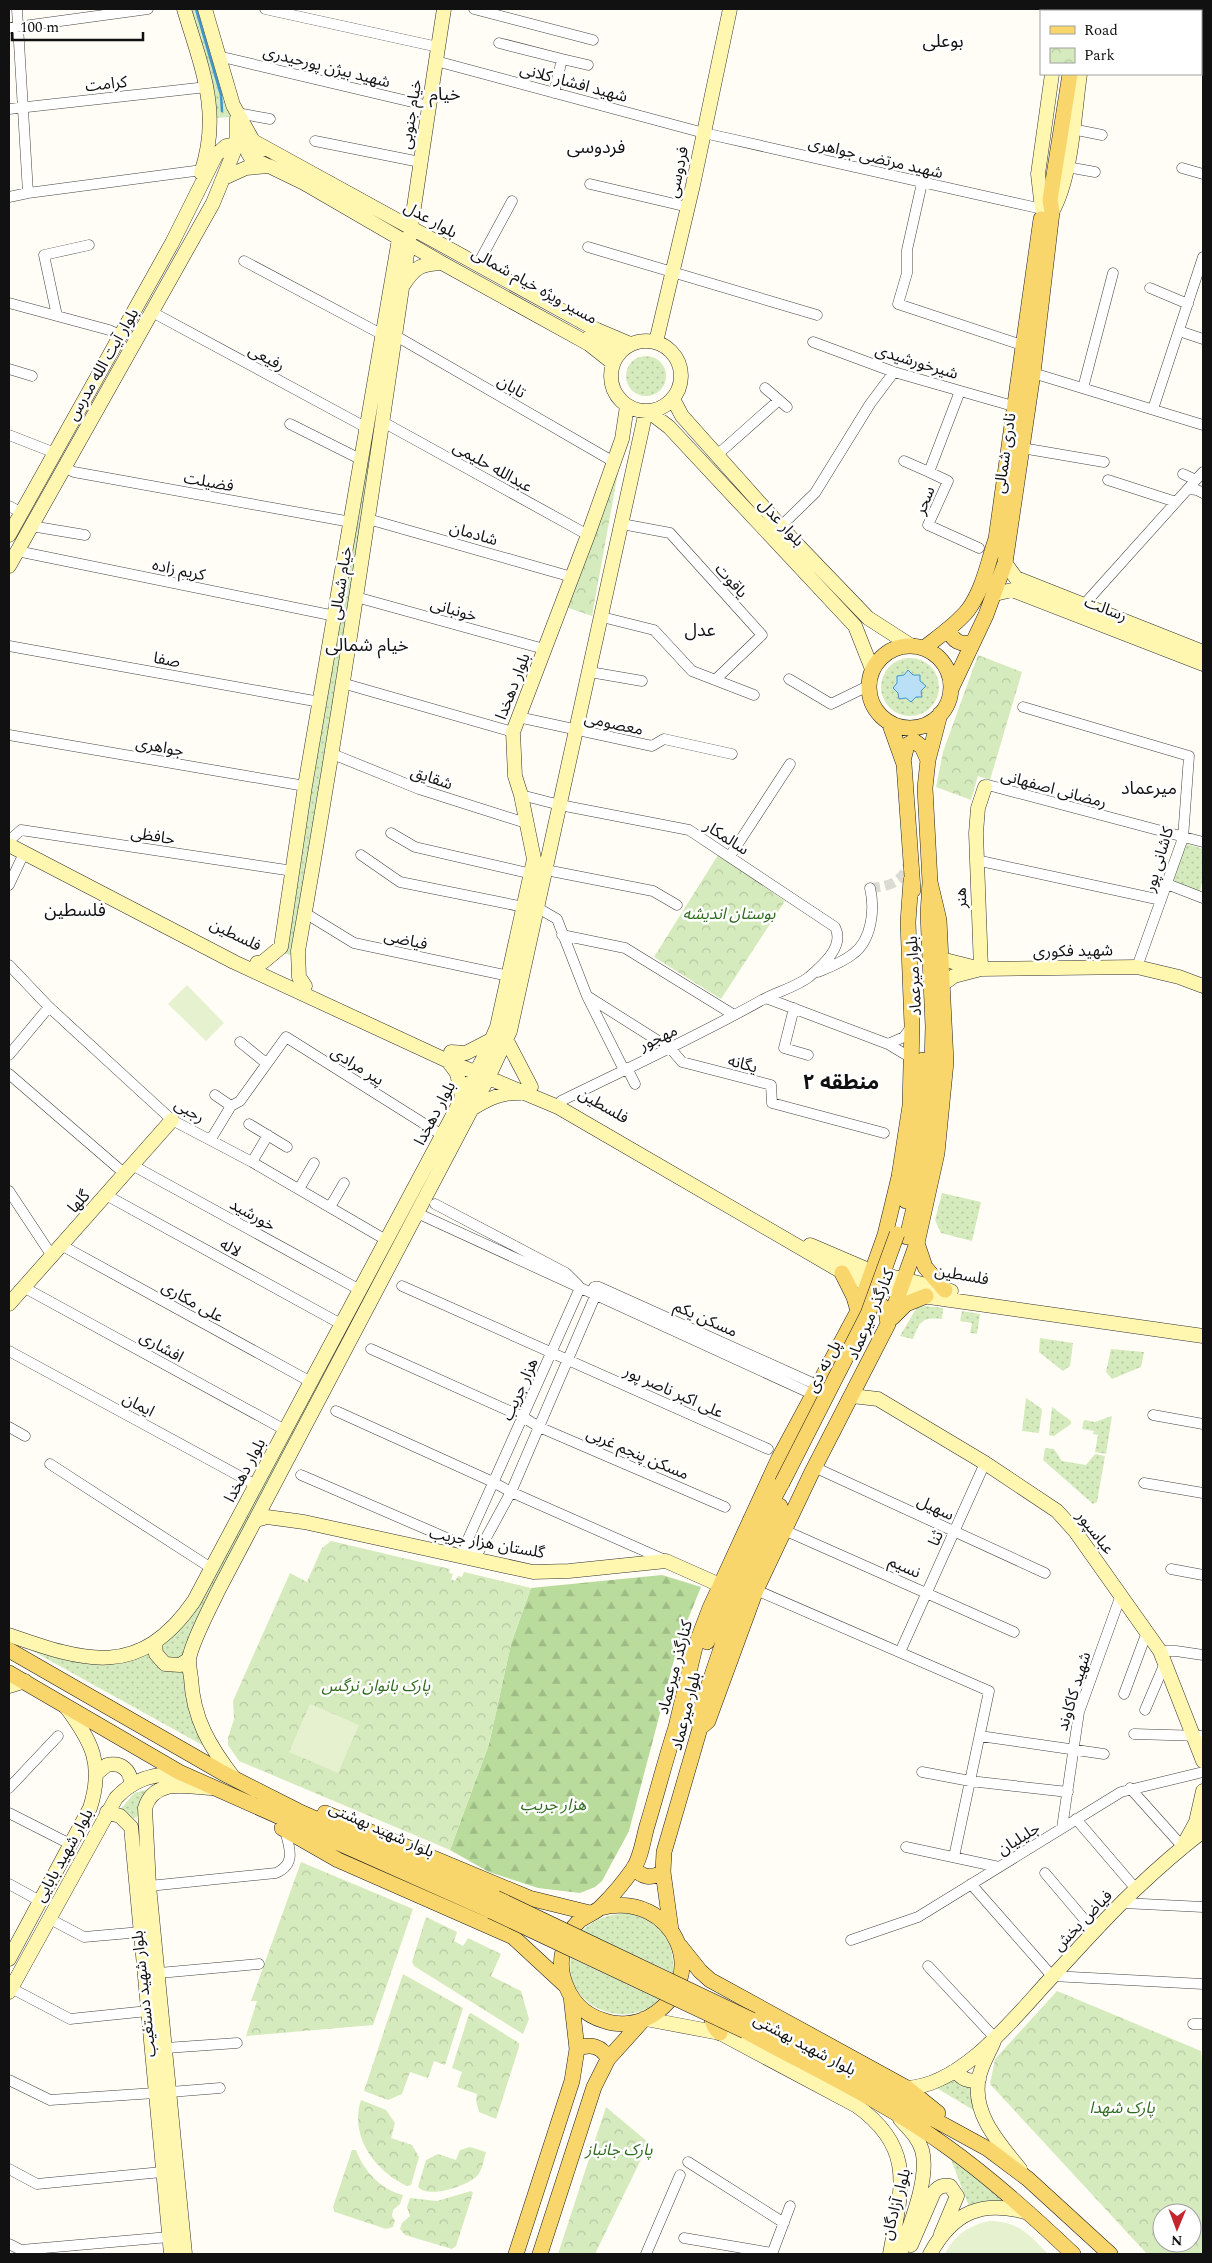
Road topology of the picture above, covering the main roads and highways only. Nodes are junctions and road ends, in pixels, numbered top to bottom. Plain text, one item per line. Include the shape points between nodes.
1 (184, 9) edge
2 (205, 9) edge
3 (444, 9) edge
4 (730, 9) edge
5 (1052, 75) edge
6 (1061, 75) edge
7 (1070, 75) edge
8 (1080, 75) edge
9 (235, 108) junction
10 (253, 141) junction
11 (237, 144) junction
12 (220, 151) junction
13 (278, 155) junction
14 (230, 163) junction
15 (269, 166) junction
16 (224, 178) junction
17 (1047, 211) junction
18 (182, 225) junction
19 (404, 239) junction
20 (442, 263) junction
21 (404, 285) junction
22 (389, 336) junction
23 (656, 342) junction
24 (628, 345) junction
25 (111, 353) junction
26 (127, 356) junction
27 (613, 363) junction
28 (673, 399) junction
29 (627, 406) junction
30 (647, 411) junction
31 (622, 439) junction
32 (623, 517) junction
33 (9, 535) edge
34 (1005, 563) junction
35 (9, 566) edge
36 (995, 594) junction
37 (1079, 610) junction
38 (949, 629) junction
39 (973, 642) junction
40 (917, 647) junction
41 (1203, 652) edge
42 (1203, 664) edge
43 (872, 669) junction
44 (951, 688) junction
45 (940, 714) junction
46 (889, 722) junction
47 (928, 760) junction
48 (903, 761) junction
49 (985, 787) road end
50 (10, 840) edge
51 (911, 880) junction
52 (930, 882) junction
53 (531, 908) junction
54 (281, 947) junction
55 (298, 951) junction
56 (941, 959) junction
57 (257, 963) junction
58 (981, 969) junction
59 (943, 984) junction
60 (304, 986) junction
61 (1203, 986) edge
62 (492, 1040) junction
63 (507, 1041) junction
64 (450, 1057) junction
65 (484, 1071) junction
66 (530, 1090) junction
67 (462, 1097) junction
68 (560, 1104) junction
69 (472, 1108) junction
70 (172, 1120) road end
71 (902, 1237) junction
72 (842, 1273) junction
73 (871, 1278) junction
74 (902, 1286) junction
75 (945, 1290) junction
76 (926, 1296) junction
77 (9, 1304) edge
78 (858, 1311) junction
79 (888, 1324) junction
80 (1203, 1330) edge
81 (1203, 1336) edge
82 (863, 1374) junction
83 (852, 1396) junction
84 (878, 1399) junction
85 (787, 1483) junction
86 (269, 1496) junction
87 (256, 1520) junction
88 (304, 1522) junction
89 (720, 1585) junction
90 (9, 1635) edge
91 (155, 1643) junction
92 (9, 1650) edge
93 (190, 1659) junction
94 (9, 1676) edge
95 (62, 1702) junction
96 (676, 1727) junction
97 (700, 1728) junction
98 (1198, 1736) edge
99 (1203, 1761) edge
100 (180, 1772) junction
101 (97, 1774) junction
102 (235, 1779) junction
103 (131, 1784) junction
104 (212, 1788) junction
105 (254, 1788) junction
106 (1203, 1791) edge
107 (107, 1812) junction
108 (138, 1826) junction
109 (288, 1826) junction
110 (1203, 1832) edge
111 (1182, 1846) junction
112 (634, 1867) junction
113 (662, 1872) junction
114 (529, 1898) junction
115 (494, 1904) junction
116 (595, 1911) junction
117 (674, 1936) junction
118 (513, 1937) junction
119 (9, 1959) edge
120 (10, 1990) edge
121 (568, 1991) junction
122 (740, 1998) junction
123 (645, 2019) junction
124 (748, 2025) junction
125 (720, 2033) junction
126 (995, 2038) junction
127 (577, 2049) junction
128 (608, 2059) junction
129 (956, 2070) junction
130 (979, 2079) junction
131 (908, 2088) junction
132 (170, 2092) junction
133 (155, 2093) junction
134 (894, 2113) junction
135 (968, 2137) junction
136 (1028, 2179) junction
137 (1030, 2213) junction
138 (941, 2234) junction
139 (171, 2254) edge
140 (185, 2254) edge
141 (516, 2254) edge
142 (540, 2254) edge
143 (890, 2254) edge
144 (900, 2254) edge
145 (907, 2254) edge
146 (930, 2254) edge
147 (1073, 2254) edge
148 (1110, 2254) edge

1 - 18 main road, بلوار آیت الله مدرس via 207,87 210,120 202,170
2 - 9 main road
3 - 19 main road, خیام جنوبی via 420,162
4 - 23 main road, فردوسی
5 - 17 main road, نادری شمالی via 1038,174
6 - 17 main road, نادری شمالی
7 - 17 main road, نادری شمالی
8 - 17 main road, نادری شمالی via 1067,167 1058,201
9 - 10 main road
9 - 11 main road
10 - 11 main road
10 - 13 main road, بلوار عدل
11 - 12 main road
11 - 14 main road, بلوار آیت الله مدرس
12 - 14 main road via 229,153
12 - 18 main road, بلوار آیت الله مدرس
13 - 15 main road, بلوار عدل via 258,147 251,148 250,156
13 - 19 main road, بلوار عدل
14 - 16 main road, بلوار آیت الله مدرس
15 - 16 main road via 246,168
15 - 19 main road, بلوار عدل
16 - 26 main road, بلوار آیت الله مدرس
17 - 34 main road, نادری شمالی via 1033,373
17 - 38 main road, نادری شمالی via 1022,345 996,538 983,580 968,610
18 - 25 main road, بلوار آیت الله مدرس
19 - 20 main road, بلوار عدل
19 - 21 main road, خیام شمالی
19 - 22 main road, خیام شمالی
19 - 24 main road, بلوار عدل via 478,264
19 - 24 main road, مسیر ویژه خیام شمالی via 613,348
20 - 21 main road via 412,271
20 - 27 main road, بلوار عدل via 589,344
21 - 22 main road, خیام شمالی
22 - 54 main road, خیام شمالی via 367,428
22 - 55 main road, خیام شمالی via 383,422
23 - 24 main road via 638,341
23 - 28 main road via 672,352 681,369 681,382
24 - 27 main road
25 - 26 main road via 111,360 116,363
25 - 33 main road, بلوار آیت الله مدرس
26 - 35 main road, بلوار آیت الله مدرس
27 - 29 main road via 611,377 614,390
28 - 30 main road via 659,409
28 - 40 main road, بلوار عدل via 682,416 868,618
29 - 30 main road
29 - 31 main road, بلوار دهخدا
30 - 32 main road, بلوار دهخدا
30 - 43 main road, بلوار عدل via 669,427 855,626
31 - 32 main road via 630,442
31 - 53 main road, بلوار دهخدا via 513,732 515,776 533,851
32 - 53 main road, بلوار دهخدا via 546,870
34 - 36 main road, نادری شمالی
34 - 37 main road, رسالت via 1016,578
36 - 37 main road, رسالت via 1012,590
36 - 39 main road, نادری شمالی
37 - 41 main road, رسالت
37 - 42 main road, رسالت
38 - 39 main road via 958,642
38 - 40 main road, نادری شمالی
39 - 44 main road, نادری شمالی
40 - 43 main road via 888,652
40 - 44 main road via 935,654 944,664
43 - 46 main road via 868,686 874,707
44 - 45 main road via 948,702
45 - 46 main road via 929,723 916,727 902,727
45 - 47 main road, بلوار میرعماد
46 - 48 main road, بلوار میرعماد
47 - 48 main road via 922,747 914,741 907,746
47 - 52 main road, بلوار میرعماد via 925,788
48 - 51 main road, بلوار میرعماد
49 - 58 main road, هنر via 978,808 976,860
50 - 57 main road, فلسطین
50 - 64 main road, فلسطین via 24,854 234,962
51 - 71 main road, کنارگذر میرعماد via 908,922 913,1059 904,1150
51 - 71 main road, بلوار میرعماد via 916,915 923,1066 916,1150
52 - 56 main road, کنارگذر میرعماد via 939,920
52 - 71 main road, بلوار میرعماد via 931,1107 923,1170
53 - 62 main road, بلوار دهخدا
53 - 63 main road, بلوار دهخدا via 513,1022
54 - 55 main road via 288,956 295,956
54 - 57 main road
55 - 60 main road, خیام شمالی via 299,977
56 - 58 main road
56 - 59 main road, کنارگذر میرعماد
57 - 60 main road, فلسطین
58 - 59 main road, شهید فکوری via 954,976
58 - 61 main road, شهید فکوری via 1137,967
59 - 71 main road, کنارگذر میرعماد via 946,1062 937,1153
60 - 64 main road, فلسطین
62 - 64 main road
62 - 65 main road, بلوار دهخدا
63 - 65 main road, بلوار دهخدا
63 - 66 main road
64 - 65 main road, فلسطین
64 - 67 main road
65 - 66 main road, فلسطین
65 - 67 main road, بلوار دهخدا
65 - 69 main road, بلوار دهخدا
66 - 68 main road, فلسطین
66 - 69 main road via 508,1092
67 - 91 main road, بلوار دهخدا via 194,1601 180,1620
68 - 72 main road, فلسطین
68 - 73 main road, فلسطین
69 - 86 main road, بلوار دهخدا
70 - 77 main road, گلها
71 - 73 main road, کنارگذر میرعماد
71 - 74 main road, کنارگذر میرعماد
71 - 75 main road
71 - 85 main road, پل نه دی, bridge
72 - 73 main road, فلسطین
72 - 78 main road
73 - 74 main road, فلسطین
73 - 78 main road, کنارگذر میرعماد
74 - 75 main road, فلسطین
74 - 76 main road, فلسطین
74 - 79 main road, کنارگذر میرعماد
75 - 80 main road, فلسطین
76 - 79 main road via 906,1304
76 - 81 main road, فلسطین
78 - 79 main road via 877,1301 886,1310
78 - 89 main road, کنارگذر میرعماد via 779,1458
79 - 82 main road, کنارگذر میرعماد
82 - 83 main road, کنارگذر میرعماد
82 - 84 main road
83 - 84 main road
83 - 97 main road, کنارگذر میرعماد via 814,1467 756,1590 708,1722
84 - 98 main road, عباسپور via 985,1463 1057,1511 1075,1531 1147,1632
85 - 96 main road, بلوار میرعماد via 762,1520 722,1607
85 - 97 main road, بلوار میرعماد via 739,1595 698,1716
86 - 87 main road, بلوار دهخدا
86 - 88 main road via 276,1510
87 - 88 main road via 267,1517
87 - 93 main road, بلوار دهخدا via 207,1614
88 - 89 main road, گلستان هزار جریب via 469,1553 533,1572 666,1561
89 - 96 main road, کنارگذر میرعماد via 695,1647
90 - 91 main road, بلوار دهخدا via 88,1658 114,1657
91 - 93 main road via 156,1654 165,1664 178,1666
92 - 102 main road, بلوار شهید بهشتی
93 - 102 main road, بلوار دهخدا via 192,1697 203,1732
94 - 95 main road via 25,1681
95 - 100 main road
95 - 101 main road, بلوار شهید بابایی via 81,1727 92,1750
96 - 112 main road, بلوار میرعماد
97 - 113 main road, بلوار میرعماد via 664,1852
98 - 99 main road, عباسپور
100 - 103 main road, بلوار شهید بابایی via 145,1777
100 - 104 main road
101 - 103 main road via 108,1765 121,1766 128,1771
101 - 119 main road, بلوار شهید بابایی via 90,1808
102 - 105 main road, بلوار شهید بهشتی
103 - 107 main road, بلوار شهید بابایی
104 - 108 main road, بلوار شهید دستغیب via 169,1786 155,1790 146,1803
104 - 109 main road
105 - 114 main road via 349,1822
105 - 115 main road, بلوار شهید بهشتی
106 - 111 main road via 1196,1822
107 - 108 main road
107 - 120 main road, بلوار شهید بابایی
108 - 132 main road, بلوار شهید دستغیب via 149,1886
108 - 133 main road, بلوار شهید دستغیب via 141,1932
109 - 115 main road
109 - 118 main road via 338,1860
110 - 111 main road, فیاض بخش
111 - 126 main road, فیاض بخش via 1136,1889
112 - 113 main road via 645,1876
112 - 116 main road, بلوار میرعماد
113 - 117 main road, بلوار میرعماد
114 - 116 main road
114 - 118 main road via 545,1909 549,1922 538,1936
115 - 124 main road, بلوار شهید بهشتی, bridge
116 - 117 main road via 613,1905 640,1907 662,1920
116 - 121 main road via 579,1922 564,1945 562,1972
117 - 122 main road via 700,1971
117 - 123 main road via 682,1968 679,1980 667,2003
118 - 121 main road
121 - 123 main road via 587,2013 604,2021 621,2024
121 - 127 main road
122 - 125 main road via 726,1997 714,2006 712,2021
122 - 131 main road
123 - 125 main road
123 - 128 main road
124 - 134 main road, بلوار شهید بهشتی
124 - 135 main road
125 - 143 main road via 857,2106 887,2133 901,2172
126 - 129 main road
126 - 130 main road
127 - 128 main road via 595,2047
127 - 141 main road via 572,2081
128 - 142 main road via 594,2087
129 - 130 main road via 967,2080
129 - 131 main road via 922,2087
130 - 136 main road via 983,2116 995,2138
131 - 135 main road
132 - 133 main road
132 - 140 main road, بلوار شهید دستغیب
133 - 139 main road, بلوار شهید دستغیب
134 - 137 main road, بلوار شهید بهشتی via 946,2146
134 - 144 main road, بلوار آزادگان via 918,2141 924,2171
135 - 136 main road
136 - 148 main road
137 - 138 main road via 1004,2207 980,2210 964,2216
137 - 147 main road, بلوار شهید بهشتی
138 - 145 main road via 957,2196 950,2186 944,2185 934,2192
138 - 146 main road

